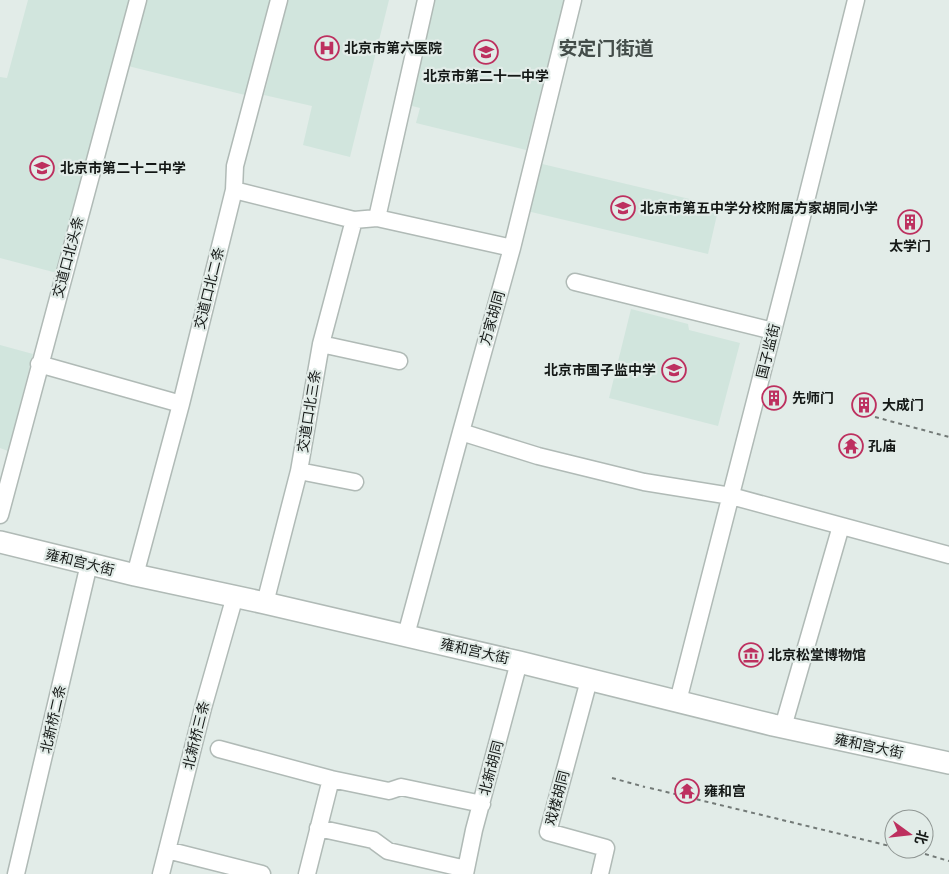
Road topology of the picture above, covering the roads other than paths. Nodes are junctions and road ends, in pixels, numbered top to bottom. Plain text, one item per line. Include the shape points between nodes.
1 (138, 0) edge
2 (279, 0) edge
3 (426, 0) edge
4 (573, 0) edge
5 (856, 0) edge
6 (234, 190) junction
7 (377, 218) junction
8 (354, 220) junction
9 (512, 248) junction
10 (575, 282) dead end
11 (773, 331) junction
12 (320, 344) junction
13 (399, 361) dead end
14 (40, 364) junction
15 (181, 404) junction
16 (461, 432) junction
17 (299, 471) junction
18 (355, 482) dead end
19 (731, 496) junction
20 (0, 514) edge
21 (841, 526) junction
22 (0, 542) edge
23 (949, 555) edge
24 (89, 564) junction
25 (135, 575) junction
26 (235, 596) junction
27 (265, 602) junction
28 (406, 636) junction
29 (519, 662) junction
30 (589, 680) junction
31 (678, 700) junction
32 (783, 727) junction
33 (219, 749) dead end
34 (949, 763) edge
35 (331, 779) junction
36 (482, 804) junction
37 (318, 828) junction
38 (168, 850) junction
39 (466, 872) edge
40 (16, 874) edge
41 (161, 874) edge
42 (262, 874) edge
43 (307, 874) edge
44 (600, 874) edge

1 - 14 street, 交道口北头条
2 - 6 street, 交道口北二条 via 235,166
3 - 7 street
4 - 9 street, 方家胡同
5 - 11 street, 国子监街
6 - 8 street
6 - 15 street, 交道口北二条
7 - 8 street
7 - 9 street
8 - 12 street, 交道口北三条
9 - 16 street, 方家胡同
10 - 11 street
11 - 19 street, 国子监街
12 - 13 street
12 - 17 street, 交道口北三条
14 - 15 street
14 - 20 street, 交道口北头条
15 - 25 street, 交道口北二条
16 - 19 street via 538,456 635,479
16 - 28 street, 方家胡同
17 - 18 street
17 - 27 street, 交道口北三条
19 - 21 street
19 - 31 street, 国子监街
21 - 23 street
21 - 32 street
22 - 24 main road, 雍和宫大街
24 - 25 main road, 雍和宫大街
24 - 40 street, 北新桥二条
25 - 26 main road, 雍和宫大街
26 - 27 main road, 雍和宫大街
26 - 38 street, 北新桥三条
27 - 28 main road, 雍和宫大街
28 - 29 main road, 雍和宫大街
29 - 30 main road, 雍和宫大街
29 - 36 street, 北新胡同
30 - 31 main road, 雍和宫大街
30 - 44 street, 戏楼胡同 via 548,832 606,848
31 - 32 main road, 雍和宫大街
32 - 34 main road, 雍和宫大街
33 - 35 street
35 - 36 street via 388,791 401,787
35 - 37 street
36 - 39 street, 北新胡同
37 - 39 street via 374,840 388,851
37 - 43 street
38 - 41 street, 北新桥三条
38 - 42 street

